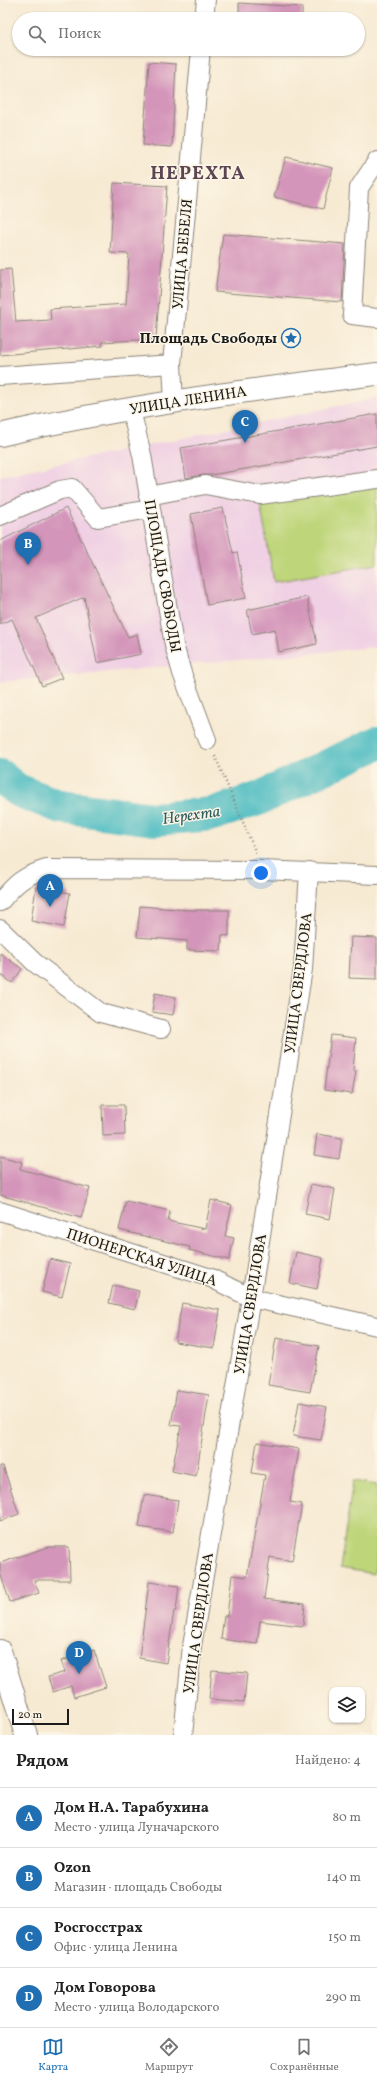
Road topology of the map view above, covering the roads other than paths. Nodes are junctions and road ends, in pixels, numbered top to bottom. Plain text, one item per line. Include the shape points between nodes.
1 (206, 0) edge
2 (205, 12) edge
3 (200, 56) edge
4 (377, 161) edge
5 (377, 318) edge
6 (172, 364) junction
7 (377, 374) edge
8 (0, 376) edge
9 (174, 403) junction
10 (131, 410) junction
11 (0, 435) edge
12 (377, 479) edge
13 (149, 502) junction
14 (0, 516) edge
15 (207, 740) road end
16 (309, 871) junction
17 (377, 875) edge
18 (0, 902) edge
19 (0, 929) edge
20 (161, 1029) dead end
21 (0, 1211) edge
22 (251, 1298) junction
23 (377, 1326) edge
24 (0, 1652) edge
25 (26, 1735) edge
26 (183, 1735) edge

1 - 2 street
3 - 6 street, УЛИЦА БЕБЕЛЯ
4 - 5 street via 359,188 352,315
6 - 8 street
6 - 9 street, УЛИЦА БЕБЕЛЯ
7 - 9 main road, УЛИЦА ЛЕНИНА via 236,392
9 - 10 main road, УЛИЦА ЛЕНИНА
10 - 11 main road, УЛИЦА ЛЕНИНА via 60,421
10 - 13 street, ПЛОЩАДЬ СВОБОДЫ via 142,455
12 - 13 street via 260,495 205,485
13 - 14 street via 98,518 72,488 60,490
13 - 15 street, ПЛОЩАДЬ СВОБОДЫ via 174,645
16 - 17 street
16 - 18 street via 46,869 17,882
16 - 22 street, УЛИЦА СВЕРДЛОВА via 303,969
19 - 20 street via 35,963 101,1013
21 - 22 street, ПИОНЕРСКАЯ УЛИЦА via 211,1278
22 - 23 street, ПИОНЕРСКАЯ УЛИЦА
22 - 26 street, УЛИЦА СВЕРДЛОВА via 192,1646
24 - 25 main road

